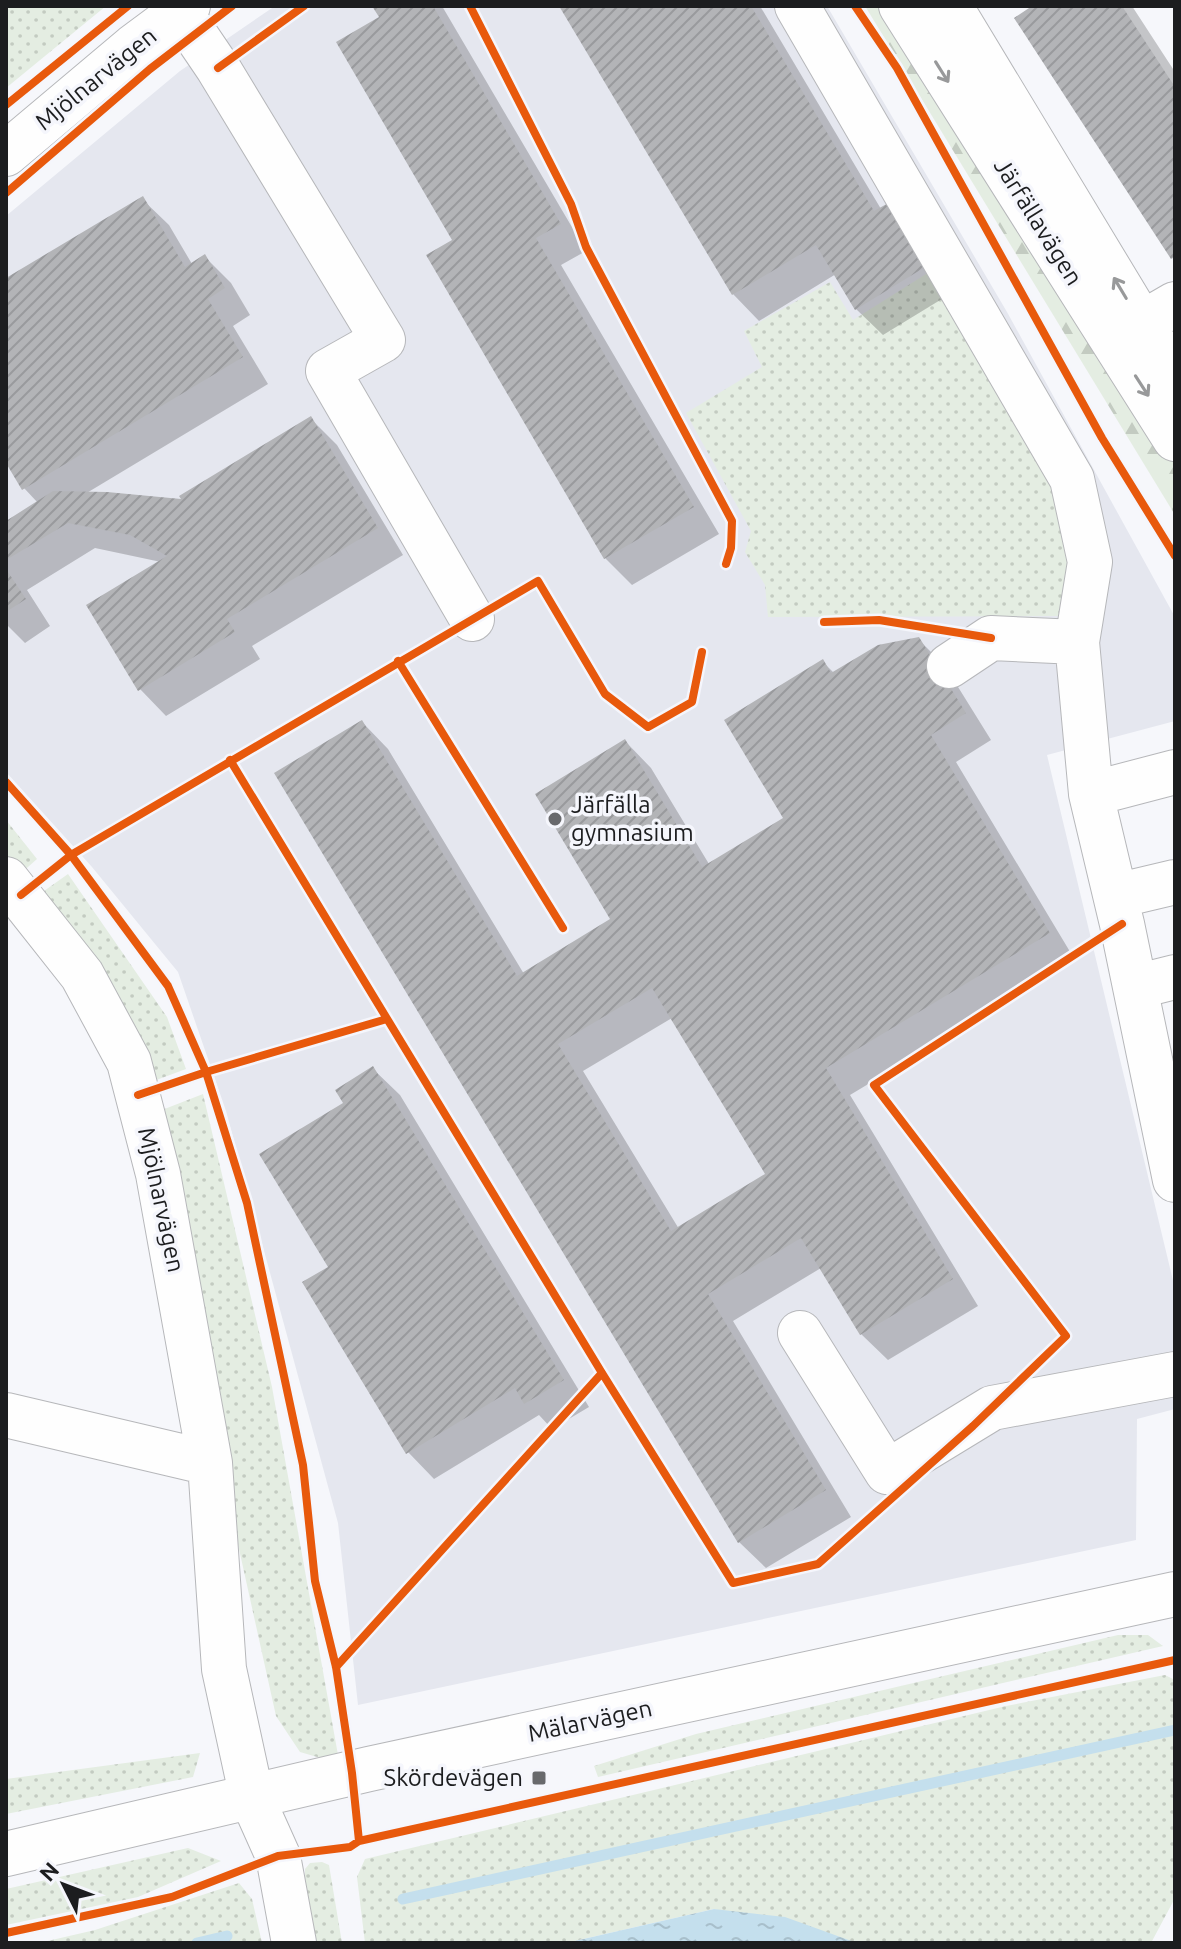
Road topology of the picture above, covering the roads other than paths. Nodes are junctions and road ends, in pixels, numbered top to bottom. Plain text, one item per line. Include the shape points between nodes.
1 (797, 6) edge
2 (184, 9) edge
3 (936, 12) edge
4 (6, 154) edge
5 (1143, 323) edge
6 (1175, 378) edge
7 (1175, 439) edge
8 (472, 619) dead end
9 (1077, 642) junction
10 (949, 666) dead end
11 (1175, 772) edge
12 (1091, 794) junction
13 (6, 879) edge
14 (1175, 882) edge
15 (1116, 896) junction
16 (1155, 982) edge
17 (1165, 1083) edge
18 (1175, 1180) edge
19 (800, 1333) dead end
20 (1175, 1374) edge
21 (6, 1415) edge
22 (210, 1463) junction
23 (1175, 1594) edge
24 (252, 1798) junction
25 (6, 1854) edge
26 (294, 1943) edge

1 - 9 street via 1072,479 1090,562
2 - 4 street, Mjölnarvägen
2 - 8 street via 383,340 328,371
3 - 5 street, Järfällavägen
5 - 6 street, Järfällavägen
5 -> 7 street, Järfällavägen
9 - 10 street via 991,638
9 - 12 street
11 - 12 street
12 - 15 street
13 - 22 street, Mjölnarvägen via 82,975 129,1062 158,1174
14 - 15 street
15 - 16 street
16 - 17 street
17 - 18 street
19 - 20 street via 887,1472 992,1408
21 - 22 street
22 - 24 street, Mjölnarvägen via 224,1669
23 - 24 street, Mälarvägen
24 - 25 street, Mälarvägen
24 - 26 street via 278,1856

